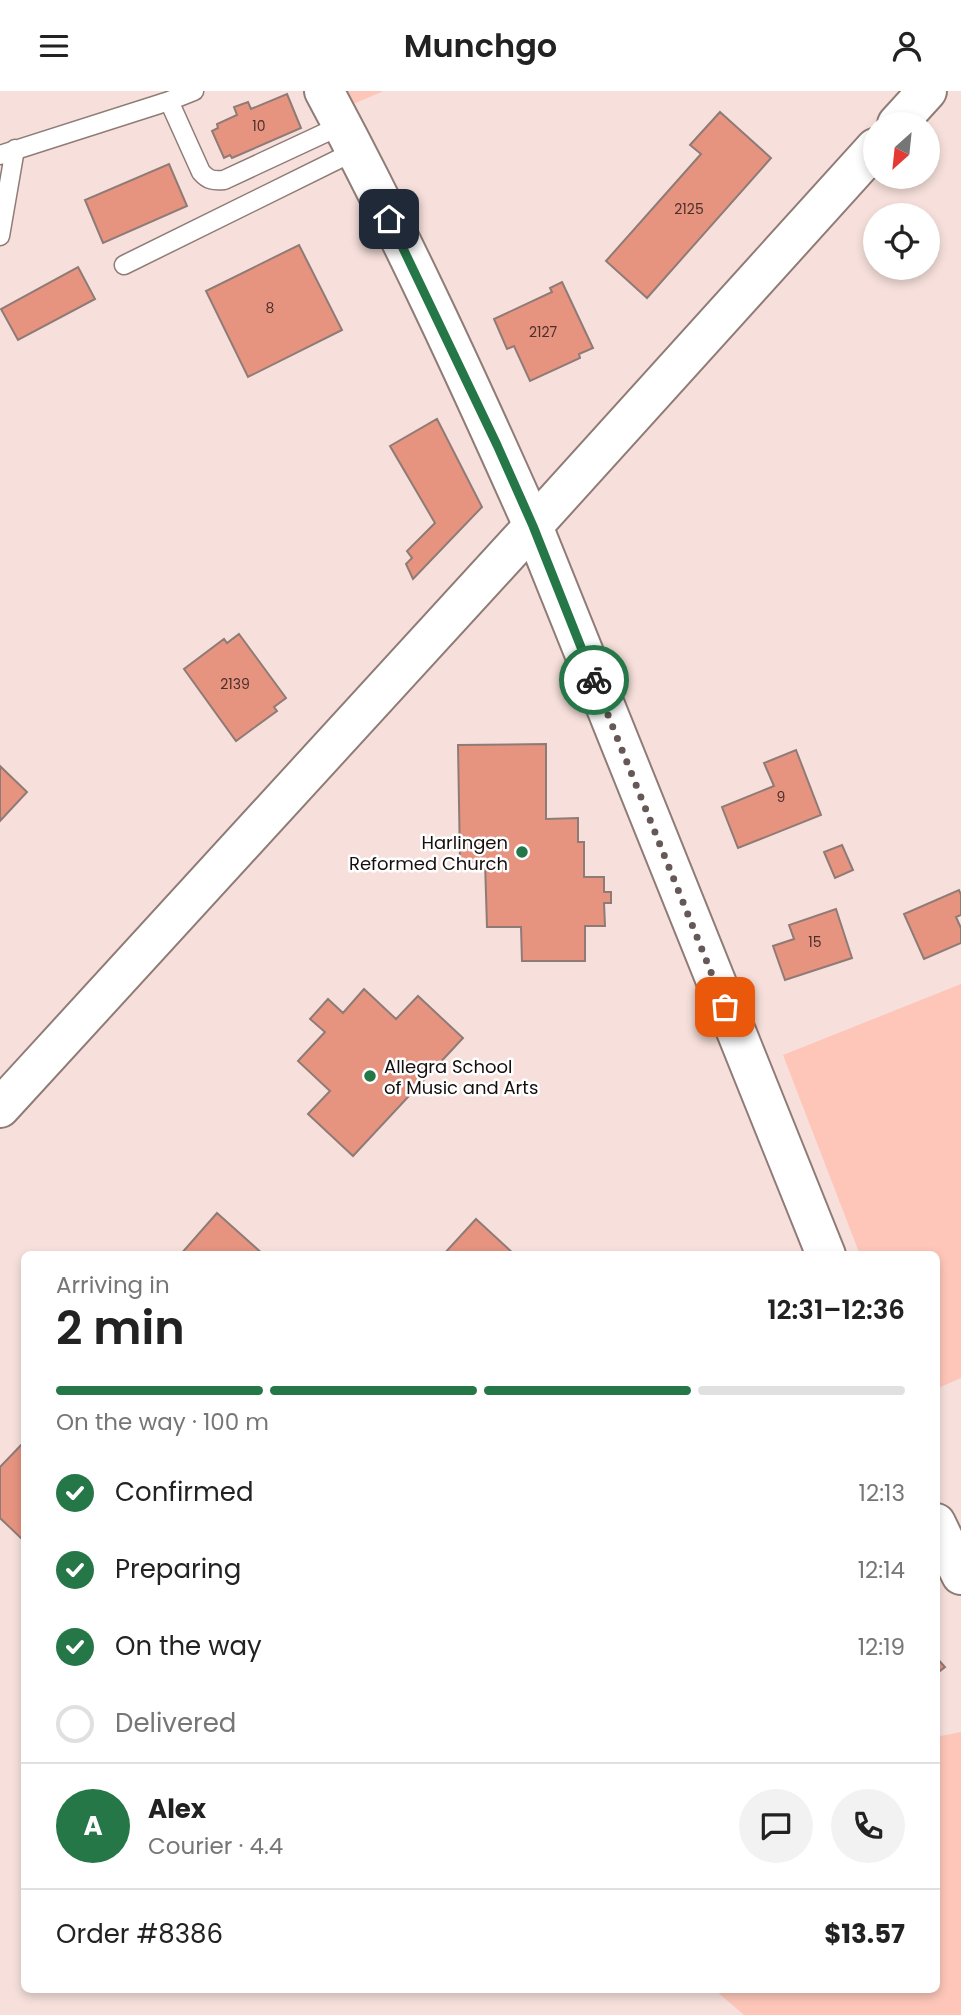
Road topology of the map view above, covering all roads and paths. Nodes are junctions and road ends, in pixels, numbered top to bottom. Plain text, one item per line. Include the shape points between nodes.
1 (194, 91) edge
2 (324, 91) edge
3 (927, 91) edge
4 (169, 101) junction
5 (908, 112) edge
6 (349, 138) junction
7 (8, 152) edge
8 (863, 161) edge
9 (0, 236) edge
10 (124, 265) dead end
11 (533, 526) junction
12 (0, 1108) edge
13 (824, 1251) edge
14 (940, 1531) edge
15 (961, 1575) edge

1 - 4 lane
2 - 6 main road
3 - 5 main road
4 - 6 lane via 201,171 213,181
4 - 7 lane
6 - 10 lane
6 - 11 main road
7 - 9 lane
8 - 11 main road
11 - 12 main road
11 - 13 main road
14 - 15 main road

